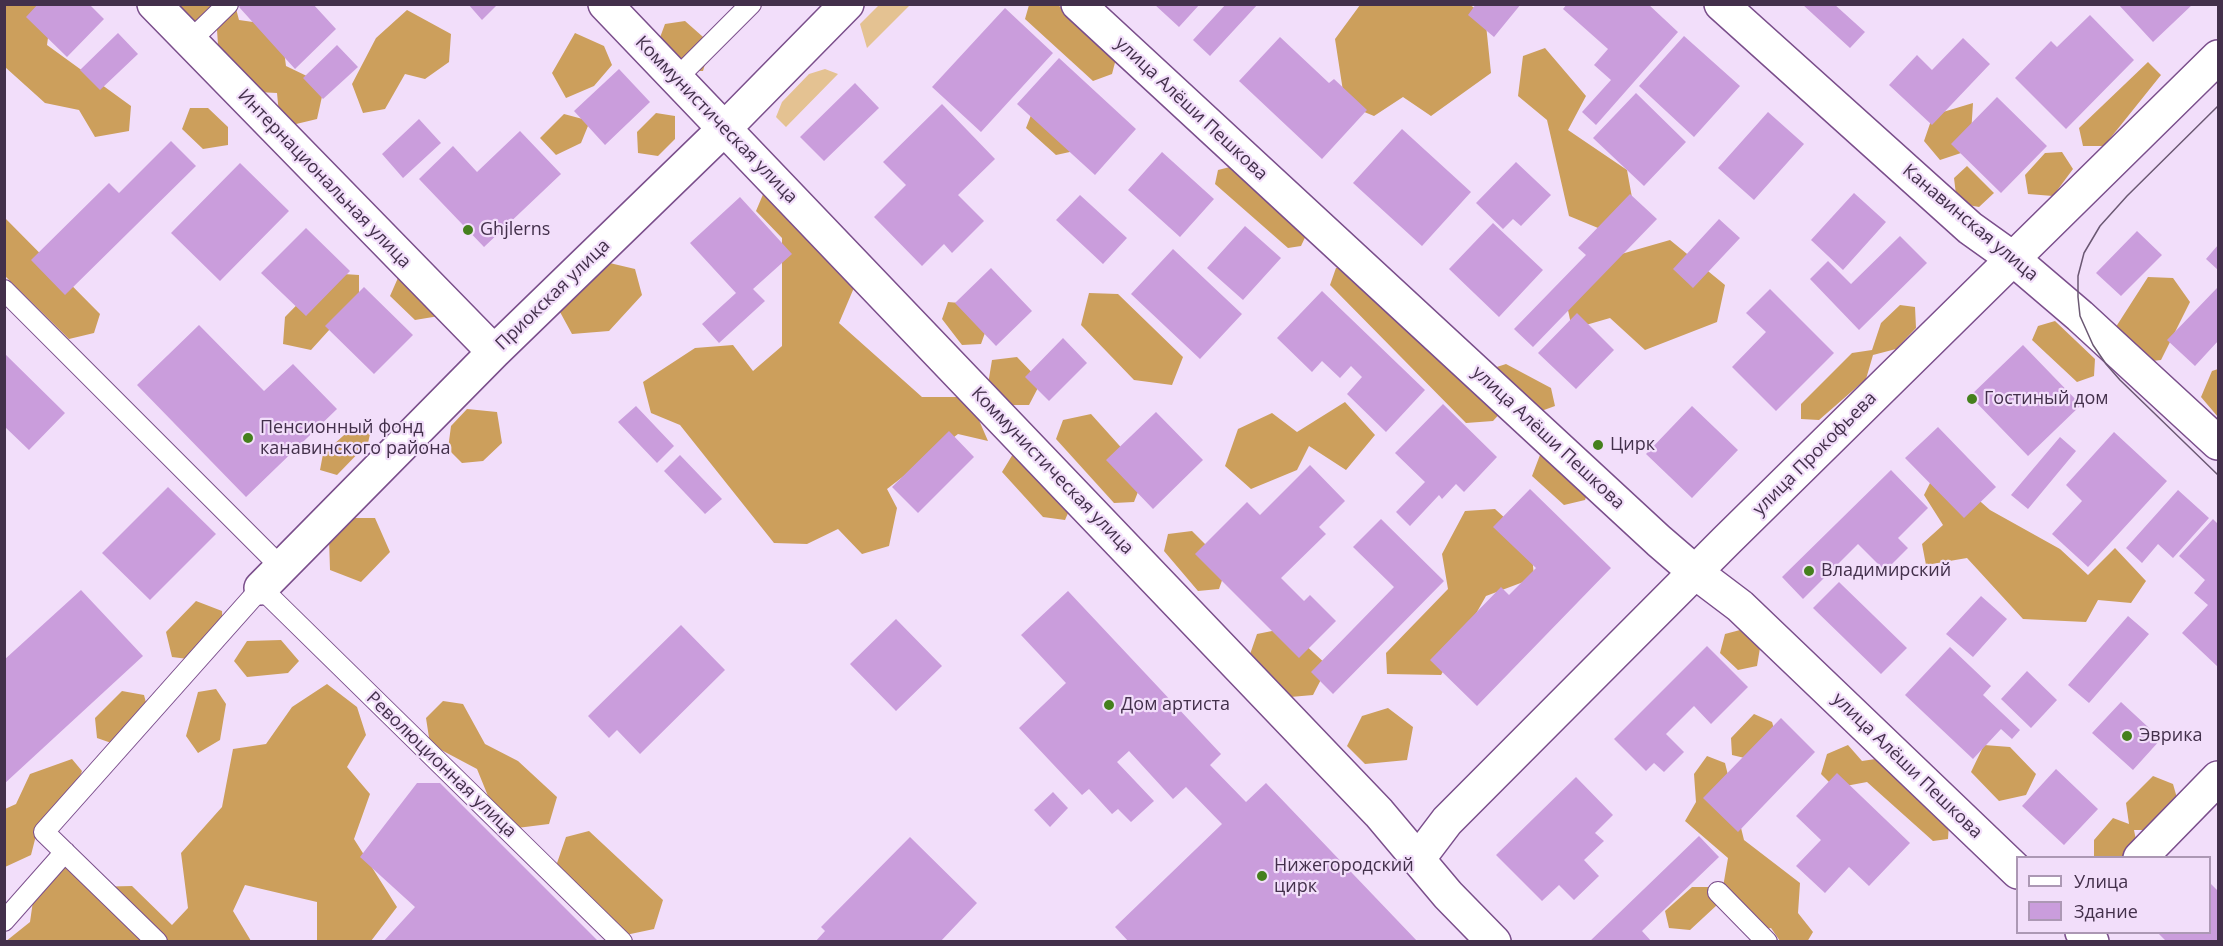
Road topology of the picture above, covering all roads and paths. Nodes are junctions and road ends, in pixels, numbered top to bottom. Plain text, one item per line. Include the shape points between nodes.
1 (154, 4) edge
2 (228, 4) edge
3 (605, 4) edge
4 (751, 4) edge
5 (847, 4) edge
6 (1078, 4) edge
7 (1721, 4) edge
8 (190, 41) junction
9 (2218, 57) edge
10 (676, 79) junction
11 (724, 129) junction
12 (2012, 258) junction
13 (4, 290) edge
14 (494, 352) junction
15 (2218, 443) edge
16 (1695, 573) junction
17 (272, 578) junction
18 (2218, 778) edge
19 (65, 852) junction
20 (2142, 856) edge
21 (1419, 858) junction
22 (2016, 870) edge
23 (1718, 892) dead end
24 (4, 921) edge
25 (157, 942) edge
26 (622, 942) edge
27 (1494, 942) edge
28 (1767, 942) edge

1 - 8 street, Интернациональная улица
2 - 8 lane
3 - 10 street, Коммунистическая улица
4 - 10 lane
5 - 11 street, Приокская улица
6 - 16 street, улица Алёши Пешкова
7 - 12 street, Канавинская улица via 1970,228
8 - 14 street, Интернациональная улица
9 - 12 street, улица Прокофьева
10 - 11 street, Коммунистическая улица
11 - 14 street, Приокская улица
11 - 21 street, Коммунистическая улица
12 - 15 street, Канавинская улица
12 - 16 street, улица Прокофьева
13 - 17 lane, Революционная улица
14 - 17 street, Приокская улица
16 - 21 street, улица Прокофьева via 1447,821
16 - 22 street, улица Алёши Пешкова via 1740,606
17 - 19 lane via 44,832
17 - 26 lane, Революционная улица
18 - 20 street
19 - 24 lane
19 - 25 lane
21 - 27 street, Коммунистическая улица via 1448,895
23 - 28 lane

